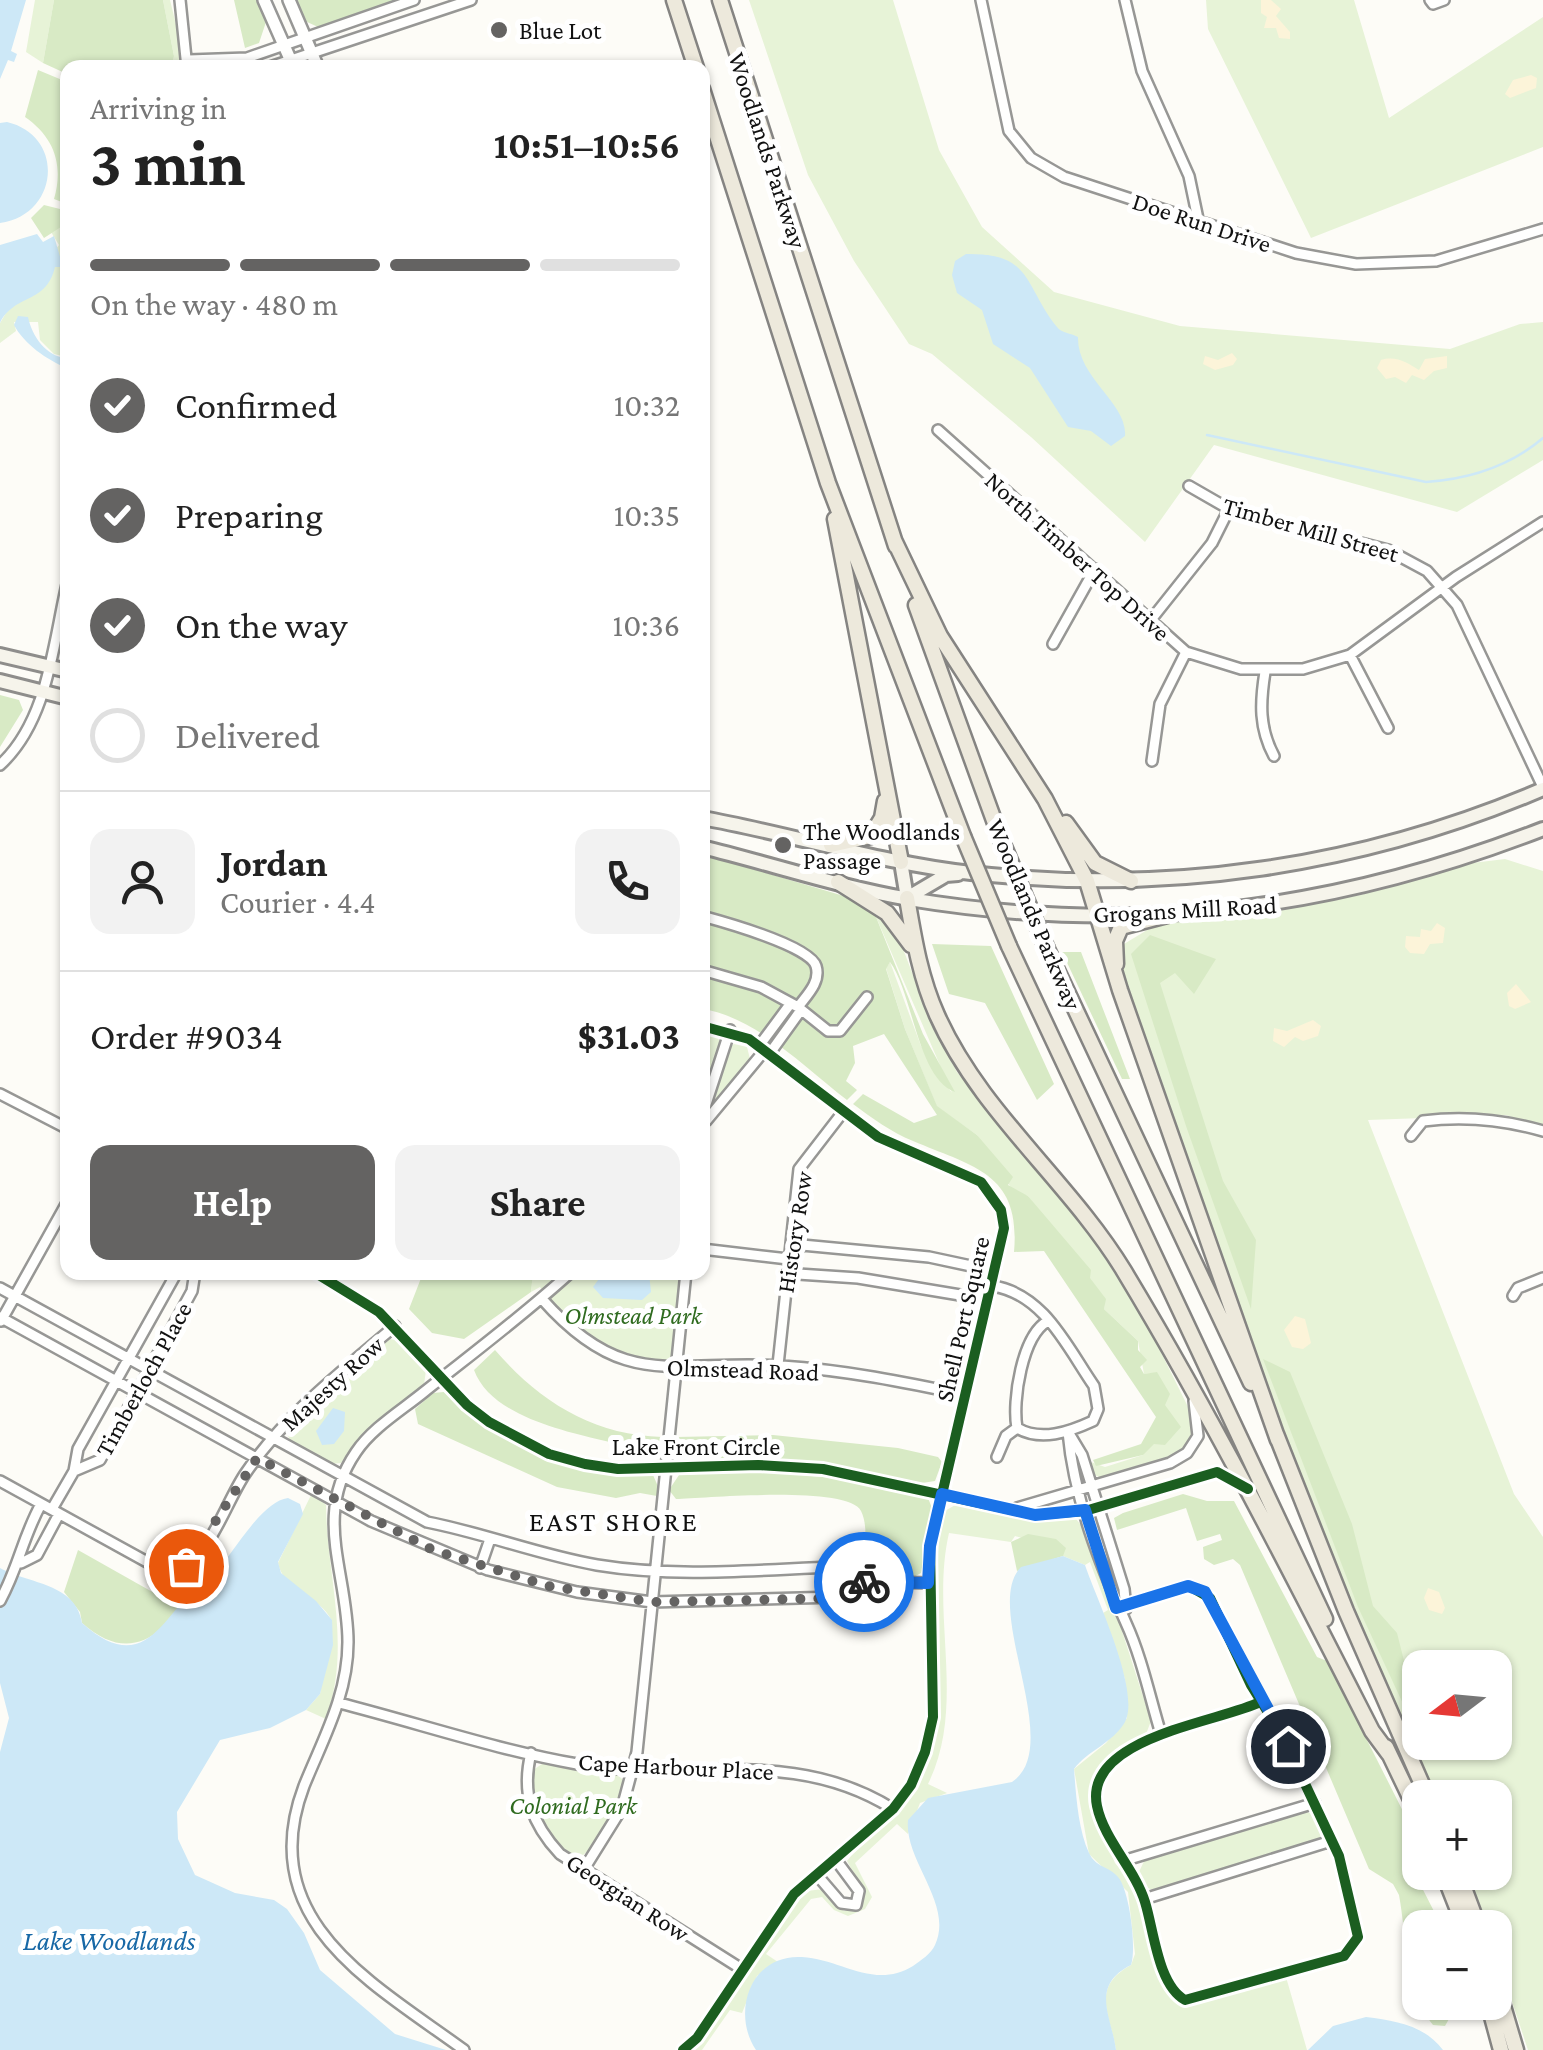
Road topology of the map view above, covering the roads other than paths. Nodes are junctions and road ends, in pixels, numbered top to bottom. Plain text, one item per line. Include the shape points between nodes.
1 (180, 0) edge
2 (264, 0) edge
3 (290, 0) edge
4 (414, 0) edge
5 (471, 0) edge
6 (674, 0) edge
7 (720, 0) edge
8 (981, 0) edge
9 (1125, 0) edge
10 (304, 35) junction
11 (283, 44) junction
12 (311, 52) junction
13 (188, 60) edge
14 (231, 60) edge
15 (291, 60) edge
16 (299, 60) edge
17 (314, 60) edge
18 (693, 60) edge
19 (710, 114) edge
20 (1198, 219) junction
21 (1543, 229) edge
22 (938, 430) dead end
23 (828, 483) junction
24 (1189, 486) dead end
25 (1229, 509) junction
26 (1542, 524) edge
27 (894, 540) junction
28 (1095, 568) junction
29 (1443, 586) junction
30 (60, 614) edge
31 (1150, 621) junction
32 (1053, 644) dead end
33 (1186, 652) junction
34 (0, 655) edge
35 (1350, 655) junction
36 (48, 667) junction
37 (60, 670) edge
38 (1266, 672) junction
39 (0, 681) edge
40 (42, 692) junction
41 (60, 696) edge
42 (1388, 728) dead end
43 (1274, 756) dead end
44 (1152, 761) dead end
45 (0, 765) edge
46 (1543, 788) edge
47 (888, 790) junction
48 (1044, 799) junction
49 (710, 820) edge
50 (1543, 829) edge
51 (830, 845) junction
52 (710, 849) edge
53 (901, 862) junction
54 (971, 873) junction
55 (1087, 881) junction
56 (1131, 881) junction
57 (838, 882) junction
58 (907, 898) junction
59 (1094, 914) junction
60 (1166, 915) junction
61 (710, 919) edge
62 (916, 954) junction
63 (710, 972) edge
64 (1120, 990) junction
65 (867, 997) dead end
66 (797, 1007) junction
67 (710, 1027) edge
68 (730, 1030) junction
69 (765, 1050) junction
70 (710, 1092) edge
71 (1, 1096) edge
72 (843, 1112) junction
73 (710, 1116) edge
74 (60, 1125) edge
75 (1543, 1131) edge
76 (1411, 1136) dead end
77 (60, 1215) edge
78 (710, 1250) edge
79 (788, 1259) junction
80 (1543, 1278) edge
81 (172, 1280) edge
82 (194, 1280) edge
83 (328, 1280) edge
84 (562, 1280) edge
85 (685, 1280) edge
86 (993, 1286) junction
87 (0, 1288) edge
88 (1513, 1296) dead end
89 (15, 1297) junction
90 (542, 1299) junction
91 (1, 1320) edge
92 (1048, 1321) junction
93 (395, 1326) junction
94 (128, 1358) junction
95 (778, 1366) junction
96 (676, 1368) junction
97 (149, 1370) junction
98 (442, 1378) junction
99 (116, 1380) junction
100 (137, 1392) junction
101 (965, 1395) junction
102 (1194, 1396) junction
103 (1017, 1428) junction
104 (1068, 1432) junction
105 (272, 1438) junction
106 (1278, 1440) junction
107 (996, 1457) dead end
108 (257, 1458) junction
109 (666, 1468) junction
110 (74, 1471) junction
111 (342, 1476) junction
112 (0, 1482) edge
113 (1093, 1488) junction
114 (1248, 1489) junction
115 (1080, 1492) junction
116 (942, 1494) junction
117 (334, 1499) junction
118 (41, 1504) junction
119 (1099, 1507) junction
120 (1015, 1508) junction
121 (1085, 1510) junction
122 (56, 1512) junction
123 (26, 1531) junction
124 (490, 1540) junction
125 (45, 1541) junction
126 (21, 1563) junction
127 (480, 1568) junction
128 (655, 1571) junction
129 (860, 1582) junction
130 (928, 1583) junction
131 (0, 1601) edge
132 (652, 1602) junction
133 (1122, 1606) junction
134 (1260, 1702) junction
135 (338, 1703) junction
136 (1161, 1734) junction
137 (531, 1752) junction
138 (1389, 1754) junction
139 (634, 1768) junction
140 (1420, 1780) edge
141 (1402, 1781) edge
142 (1315, 1803) junction
143 (893, 1809) junction
144 (1332, 1841) junction
145 (836, 1860) junction
146 (1126, 1860) junction
147 (584, 1869) junction
148 (817, 1876) junction
149 (1144, 1899) junction
150 (740, 1968) junction
151 (1504, 2040) edge
152 (464, 2050) edge
153 (683, 2050) edge
154 (1516, 2050) edge

1 - 13 street
2 - 11 street
3 - 10 street
4 - 10 street
5 - 12 street
6 - 18 main road, Woodlands Parkway
7 - 27 main road, Woodlands Parkway
8 - 20 street, Doe Run Drive via 1002,115 1031,158 1064,177
9 - 20 street via 1138,59 1189,176
10 - 11 street
10 - 12 street
11 - 14 street
11 - 15 street
12 - 16 street
12 - 17 street
19 - 23 main road, Woodlands Parkway
20 - 21 street, Doe Run Drive via 1296,253 1386,265 1459,256
22 - 28 street, North Timber Top Drive
23 - 47 main road
23 - 138 main road, Woodlands Parkway, bridge via 1009,946
24 - 25 street, Timber Mill Street
25 - 29 street, Timber Mill Street via 1388,550
25 - 31 street via 1212,544
26 - 29 street, North Timber Top Drive
27 - 48 main road via 940,636
27 - 106 main road, Woodlands Parkway, bridge via 1047,949
28 - 31 street, North Timber Top Drive
28 - 32 street
29 - 35 street, North Timber Top Drive
29 - 46 street, Timber Mill Street
30 - 36 street
31 - 33 street, North Timber Top Drive
33 - 38 street, North Timber Top Drive
33 - 44 street via 1160,704
34 - 36 main road
35 - 38 street, North Timber Top Drive
35 - 42 street
36 - 37 main road
36 - 40 street
38 - 43 street via 1261,714
39 - 40 main road
40 - 41 main road
40 - 45 street via 29,728
46 - 56 main road, Grogans Mill Road via 1479,816 1369,849 1223,876
47 - 51 main road via 878,830 861,841
47 - 53 main road
48 - 55 main road
48 - 56 main road via 1095,864
49 - 51 main road, Grogans Mill Road
50 - 60 main road, Grogans Mill Road via 1358,889
51 - 53 main road, Grogans Mill Road
52 - 57 main road, Grogans Mill Road
53 - 54 main road, Grogans Mill Road
53 - 58 main road
54 - 55 main road, Grogans Mill Road
54 - 58 main road via 946,875
55 - 56 main road, Grogans Mill Road
55 - 59 main road
57 - 58 main road, Grogans Mill Road
57 - 62 main road via 887,912
58 - 59 main road, Grogans Mill Road
58 - 62 main road
59 - 60 main road, Grogans Mill Road
59 - 64 main road
60 - 64 main road via 1122,927 1115,941
61 - 66 street via 813,958 816,983
62 - 102 main road via 938,1017 968,1070 1098,1232
63 - 66 street via 761,987
64 - 106 main road
65 - 66 street via 834,1034
66 - 69 street
67 - 68 street, Shell Port Square
68 - 69 street, Shell Port Square
68 - 70 street
69 - 72 street, Shell Port Square
69 - 73 street
71 - 74 street
72 - 79 street, History Row via 799,1170
72 - 86 street, Shell Port Square via 878,1137 966,1173 992,1195 1004,1228
75 - 76 street via 1442,1118 1423,1121
77 - 89 street
78 - 79 street
79 - 86 street via 798,1274 978,1298
79 - 86 street via 802,1245 930,1257 985,1269
79 - 95 street, History Row
80 - 88 street
81 - 94 street, Timberloch Place
82 - 97 street, Timberloch Place
83 - 93 street, Lake Front Circle
84 - 90 street
85 - 96 street
86 - 92 street via 1022,1295
86 - 101 street, Shell Port Square
87 - 89 street
89 - 91 street
89 - 94 street
90 - 96 street, Olmstead Road via 608,1356
90 - 98 street
91 - 99 street
92 - 103 street via 1032,1336 1014,1412
92 - 104 street via 1099,1397 1093,1420
93 - 98 street, Lake Front Circle
93 - 105 street, Majesty Row
94 - 97 street
94 - 99 street, Timberloch Place
95 - 96 street, Olmstead Road
95 - 101 street, Olmstead Road
96 - 109 street
97 - 100 street, Timberloch Place
97 - 105 street
98 - 109 street, Lake Front Circle via 489,1422 550,1454 618,1469
98 - 111 street via 365,1441
99 - 100 street
99 - 110 street, Timberloch Place via 78,1450
100 - 108 street
100 - 110 street, Timberloch Place via 98,1462
101 - 116 street, Shell Port Square
102 - 113 street, Lake Front Circle via 1198,1436 1188,1453
102 - 114 main road
103 - 104 street via 1035,1435
103 - 107 street
104 - 113 street
104 - 115 street
105 - 108 street, Majesty Row
105 - 111 street
106 - 140 main road, Woodlands Parkway
108 - 117 street
108 - 122 street, Majesty Row via 198,1554 179,1569 158,1568
109 - 116 street, Lake Front Circle via 823,1468
109 - 128 street
110 - 122 street, Timberloch Place
111 - 117 street
111 - 124 street via 427,1522
112 - 118 street, Majesty Row
113 - 115 street, Lake Front Circle
113 - 119 street
114 - 119 street, Lake Front Circle via 1218,1472
114 - 138 main road
115 - 120 street, Lake Front Circle
115 - 121 street
116 - 120 street, Lake Front Circle
116 - 130 street, Shell Port Square
117 - 127 street
117 - 135 street via 332,1545 348,1642
118 - 122 street, Majesty Row
118 - 123 street, Timberloch Place
119 - 121 street, Lake Front Circle
119 - 133 street
120 - 121 street, Lake Front Circle via 1035,1515
121 - 133 street
122 - 125 street, Timberloch Place
123 - 125 street
123 - 126 street, Timberloch Place
124 - 127 street
124 - 128 street via 568,1560
125 - 126 street, Timberloch Place
126 - 131 street, Timberloch Place
127 - 132 street
128 - 129 street via 834,1567
128 - 132 street
129 - 130 street
129 - 132 street via 838,1598
130 - 143 street, Shell Port Square via 933,1717 911,1785
132 - 139 street
133 - 134 street via 1188,1586 1201,1589
133 - 136 street
134 - 136 street
134 - 142 street
135 - 137 street, Cape Harbour Place
135 - 152 street via 296,1810 294,1853 304,1906 349,1967
136 - 146 street via 1138,1742 1098,1787 1097,1807
137 - 139 street, Cape Harbour Place
137 - 147 street, Georgian Row via 531,1812 542,1835
138 - 141 main road, Woodlands Parkway
139 - 143 street, Cape Harbour Place via 788,1772 867,1793
139 - 147 street via 622,1808
142 - 144 street
142 - 146 street
143 - 145 street, Shell Port Square
144 - 149 street
144 - 149 street via 1358,1937 1344,1956 1194,2001 1172,1990
145 - 148 street, Shell Port Square
145 - 148 street via 859,1891 856,1905 840,1903
146 - 149 street
147 - 150 street, Georgian Row
148 - 150 street, Shell Port Square via 794,1894
150 - 153 street, Shell Port Square
151 - 154 main road

